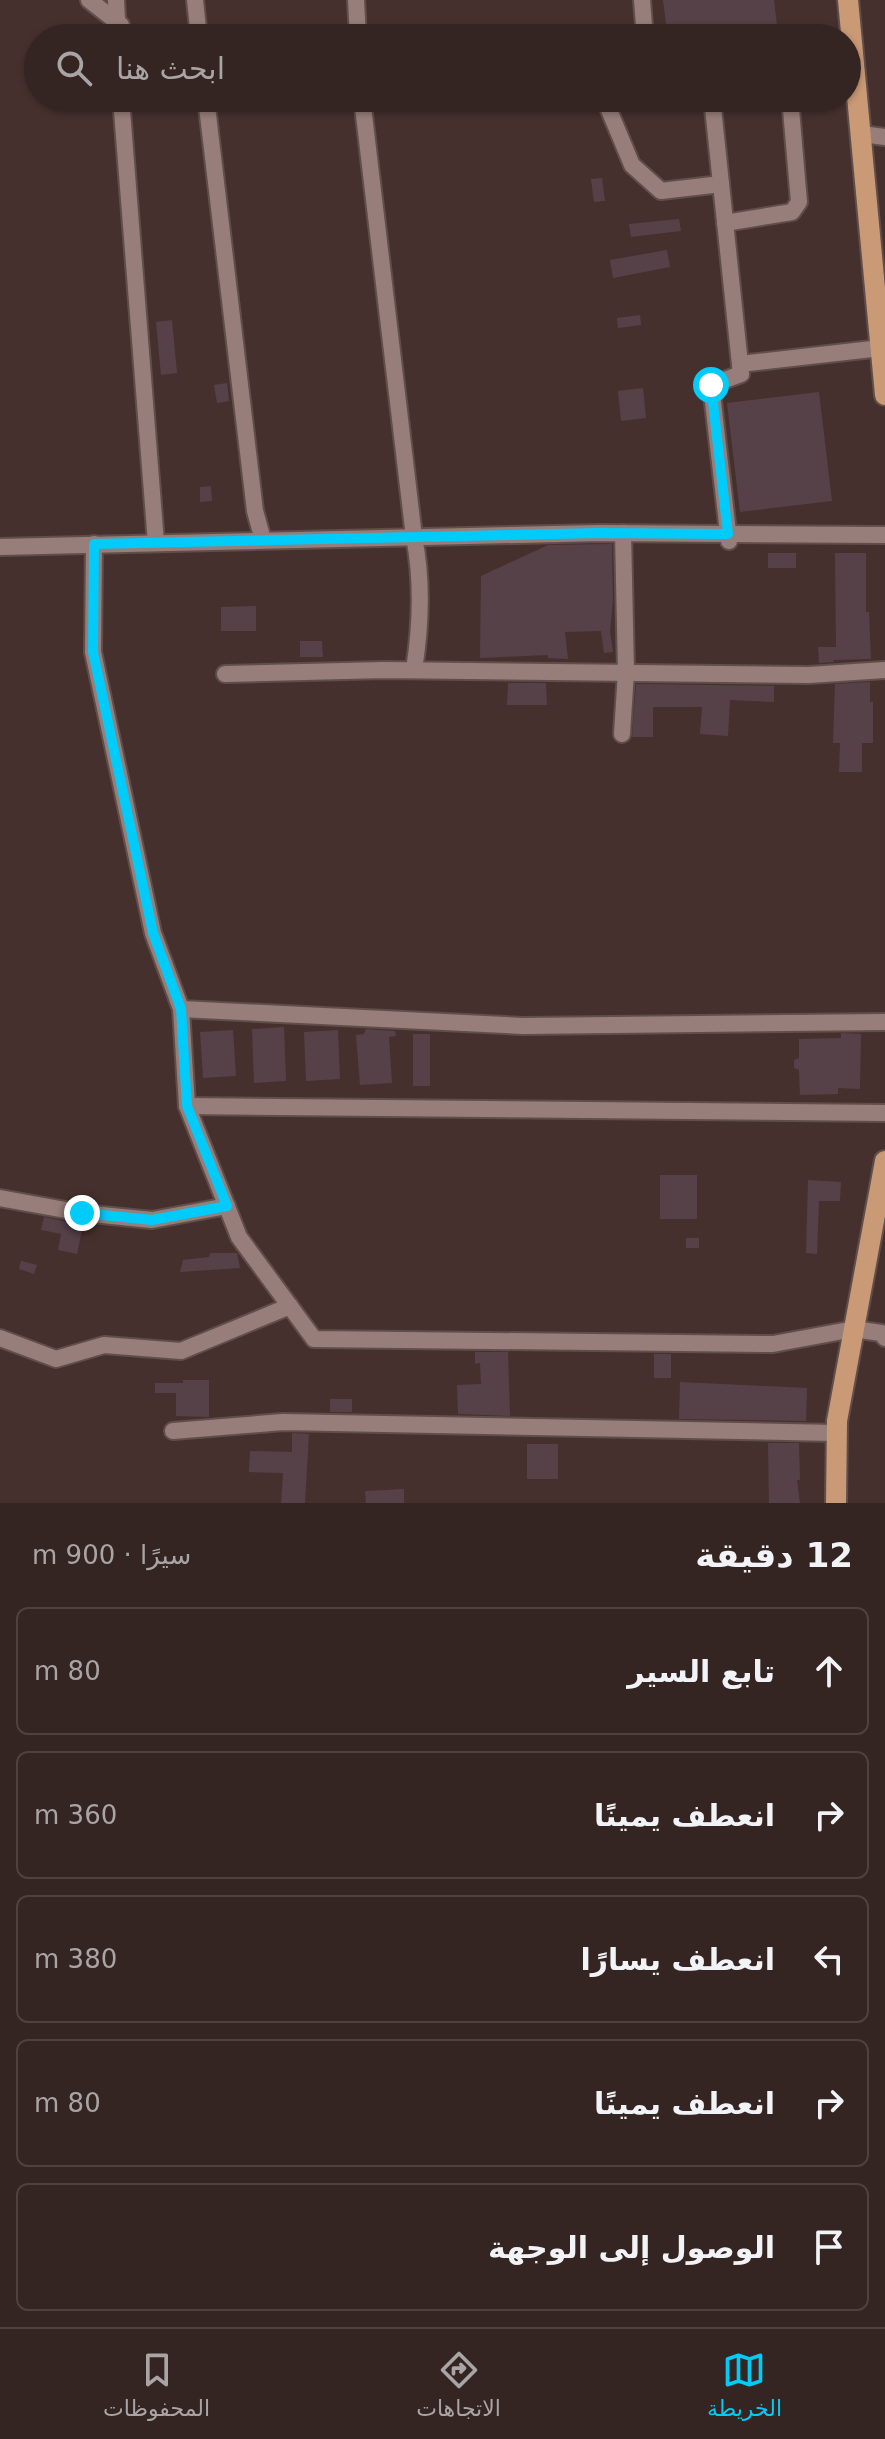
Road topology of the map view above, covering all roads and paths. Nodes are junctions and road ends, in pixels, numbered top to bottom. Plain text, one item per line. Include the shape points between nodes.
1 (89, 0) edge
2 (116, 0) edge
3 (195, 0) edge
4 (356, 0) edge
5 (642, 0) edge
6 (848, 0) edge
7 (115, 24) edge
8 (119, 24) edge
9 (198, 24) edge
10 (357, 24) edge
11 (644, 24) edge
12 (851, 24) edge
13 (122, 112) edge
14 (208, 112) edge
15 (364, 112) edge
16 (610, 112) edge
17 (713, 112) edge
18 (791, 112) edge
19 (860, 112) edge
20 (862, 134) junction
21 (885, 137) edge
22 (721, 184) junction
23 (725, 223) junction
24 (881, 348) junction
25 (740, 364) junction
26 (885, 395) edge
27 (623, 533) junction
28 (885, 535) edge
29 (414, 537) junction
30 (728, 538) junction
31 (263, 540) junction
32 (156, 543) junction
33 (94, 544) junction
34 (0, 547) edge
35 (414, 670) junction
36 (885, 670) edge
37 (626, 672) junction
38 (225, 674) dead end
39 (622, 734) dead end
40 (181, 1009) junction
41 (885, 1022) edge
42 (187, 1106) junction
43 (885, 1113) edge
44 (885, 1161) edge
45 (0, 1198) edge
46 (227, 1206) junction
47 (290, 1306) junction
48 (854, 1329) junction
49 (0, 1338) edge
50 (885, 1338) edge
51 (173, 1431) dead end
52 (836, 1433) junction
53 (836, 1503) edge

1 - 7 street
2 - 8 street
3 - 9 street
4 - 10 street
5 - 11 street
6 - 12 main road
13 - 32 street
14 - 31 street via 255,511
15 - 29 street
16 - 22 street via 632,165 661,191
17 - 22 street
18 - 23 street via 799,202 792,212
19 - 20 main road
20 - 21 street
20 - 24 main road
22 - 23 street
23 - 25 street
24 - 25 street
24 - 26 main road
25 - 30 street via 741,374 711,385
27 - 29 street
27 - 30 street
27 - 37 street
28 - 30 street
29 - 31 street
29 - 35 street via 421,629
31 - 32 street
32 - 33 street
33 - 34 street
33 - 40 street via 93,652 153,933
35 - 37 street
35 - 38 street
36 - 37 street via 809,675
37 - 39 street
40 - 41 street via 523,1026
40 - 42 street
42 - 43 street
42 - 46 street
44 - 48 main road
45 - 46 street via 152,1220
46 - 47 street via 239,1237
47 - 48 street via 314,1339 773,1344
47 - 49 street via 181,1351 104,1345 56,1359
48 - 50 street
48 - 52 main road
51 - 52 street via 283,1422
52 - 53 main road

